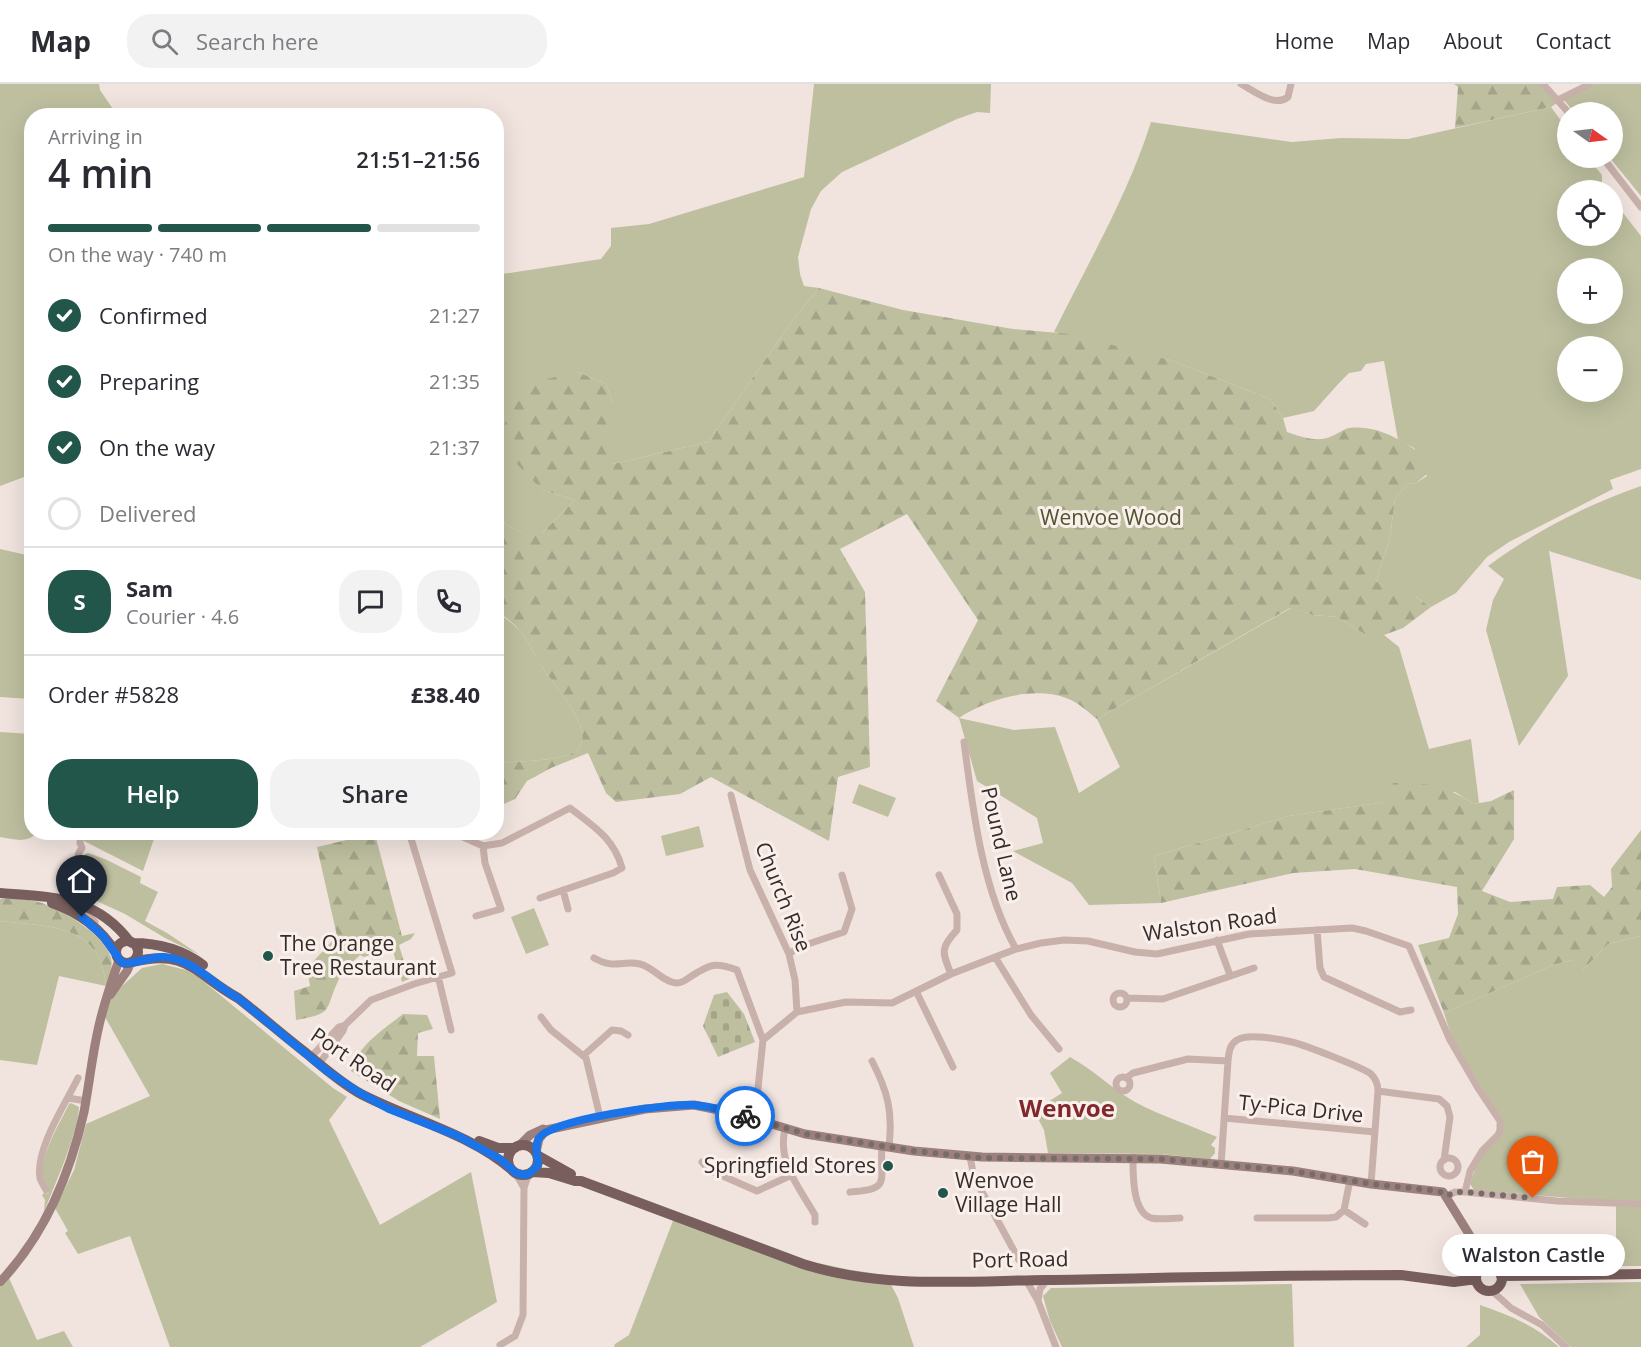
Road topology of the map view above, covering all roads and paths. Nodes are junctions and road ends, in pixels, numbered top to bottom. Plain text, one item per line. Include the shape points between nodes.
1 (1241, 84) edge
2 (1291, 84) edge
3 (1543, 84) edge
4 (1590, 84) edge
5 (1558, 100) joint
6 (1611, 168) edge
7 (1641, 207) edge
8 (964, 742) dead end
9 (731, 795) dead end
10 (80, 840) edge
11 (411, 840) edge
12 (470, 840) edge
13 (483, 846) junction
14 (843, 875) dead end
15 (939, 875) dead end
16 (562, 890) junction
17 (0, 893) edge
18 (34, 897) junction
19 (540, 898) dead end
20 (84, 906) junction
21 (568, 909) dead end
22 (476, 916) dead end
23 (97, 930) junction
24 (1317, 930) junction
25 (1217, 940) junction
26 (131, 942) junction
27 (1016, 949) junction
28 (789, 954) junction
29 (117, 957) junction
30 (995, 957) junction
31 (594, 958) dead end
32 (132, 962) junction
33 (1254, 968) dead end
34 (951, 974) junction
35 (1230, 975) junction
36 (438, 976) junction
37 (916, 991) junction
38 (108, 996) junction
39 (238, 998) junction
40 (1127, 998) dead end
41 (1411, 1010) dead end
42 (796, 1012) junction
43 (541, 1017) dead end
44 (451, 1030) dead end
45 (628, 1035) dead end
46 (763, 1040) junction
47 (1059, 1049) dead end
48 (584, 1055) junction
49 (315, 1061) junction
50 (872, 1061) dead end
51 (1228, 1061) junction
52 (952, 1067) dead end
53 (78, 1078) dead end
54 (1126, 1078) dead end
55 (1378, 1091) junction
56 (68, 1098) junction
57 (86, 1101) junction
58 (600, 1117) junction
59 (752, 1118) junction
60 (1224, 1118) junction
61 (785, 1129) junction
62 (546, 1130) junction
63 (1375, 1132) junction
64 (458, 1136) junction
65 (885, 1146) junction
66 (517, 1147) junction
67 (537, 1154) junction
68 (970, 1157) junction
69 (1133, 1157) junction
70 (1444, 1160) dead end
71 (702, 1162) dead end
72 (1221, 1164) junction
73 (514, 1171) junction
74 (530, 1173) junction
75 (792, 1175) junction
76 (1350, 1180) junction
77 (581, 1181) junction
78 (1371, 1184) junction
79 (524, 1188) junction
80 (46, 1190) dead end
81 (850, 1192) dead end
82 (1465, 1192) junction
83 (1447, 1196) junction
84 (1641, 1204) edge
85 (1344, 1210) junction
86 (1180, 1218) dead end
87 (1257, 1218) dead end
88 (815, 1222) dead end
89 (1365, 1224) dead end
90 (1019, 1260) dead end
91 (1488, 1265) junction
92 (1641, 1274) edge
93 (1501, 1276) junction
94 (1476, 1279) junction
95 (1026, 1280) junction
96 (1047, 1280) junction
97 (0, 1282) edge
98 (1491, 1290) junction
99 (1038, 1301) junction
100 (500, 1345) dead end
101 (1056, 1347) edge
102 (1566, 1347) edge

1 - 2 street via 1273,101 1288,97
3 - 5 street
4 - 5 street
6 - 7 street
8 - 27 street, Pound Lane via 984,863 1004,928
9 - 28 street, Church Rise via 750,870
10 - 20 street via 77,863
11 - 36 street via 452,973
12 - 13 street
13 - 16 street via 502,843 570,808 618,851 622,868
13 - 22 street via 484,863 501,909
14 - 28 street via 852,909 844,932 798,947
15 - 34 street via 957,914 957,930 945,942 944,957
16 - 19 street
16 - 21 street
17 - 18 main road
18 - 20 main road
18 - 23 main road via 75,913
20 - 23 street
20 - 26 main road via 113,921
23 - 29 main road
24 - 25 street, Walston Road
24 - 41 street via 1324,977 1400,1012
24 - 82 street, Walston Road via 1358,929 1409,946 1450,1040 1500,1121 1498,1135 1470,1171
25 - 27 street, Walston Road via 1157,954 1064,940
25 - 35 street
26 - 29 main road via 119,944
26 - 32 main road via 138,951
26 - 39 main road, Port Road via 183,953 230,987
27 - 30 street, Walston Road
28 - 42 street, Church Rise
29 - 32 main road
29 - 38 street
30 - 34 street, Walston Road
30 - 47 street
31 - 46 street via 604,964 639,964 673,983 681,983 706,966 719,964 737,970
32 - 38 street
32 - 39 main road, Port Road via 163,957 182,961
33 - 35 street
34 - 37 street, Walston Road
35 - 40 street via 1163,999
36 - 44 street
36 - 49 street via 371,1000
37 - 42 street, Walston Road via 892,1003 846,1002
37 - 52 street
38 - 57 street via 96,1038
39 - 49 main road, Port Road
42 - 46 street, Walston Road
43 - 48 street via 551,1030
45 - 48 street via 612,1030
46 - 59 street
48 - 58 street
49 - 64 main road, Port Road via 354,1090 389,1109
50 - 65 street via 890,1106 892,1124
51 - 54 street via 1188,1059
51 - 55 street via 1231,1047 1242,1038 1292,1042 1368,1072
51 - 60 street
53 - 56 street
55 - 63 street
55 - 70 street via 1438,1099 1447,1106 1450,1117
56 - 57 street
56 - 80 street via 44,1152 40,1180
57 - 97 street via 75,1145 52,1206 27,1249
58 - 59 street via 681,1105
58 - 62 street
59 - 61 street
60 - 63 street, Ty-Pica Drive
60 - 72 street
61 - 65 street
61 - 75 street via 782,1146
62 - 66 street via 530,1135
62 - 67 street via 539,1139
63 - 78 street
64 - 66 main road, Port Road via 498,1148
64 - 73 main road, Port Road
65 - 68 street
65 - 81 street via 878,1187
66 - 67 main road, Port Road via 529,1146
66 - 73 main road via 509,1160
67 - 74 main road via 538,1165
67 - 77 main road, Port Road
68 - 69 street
68 - 90 street via 974,1177
69 - 72 street
69 - 86 street via 1136,1198 1141,1209 1151,1217
71 - 75 street via 709,1170 757,1191
72 - 76 street
73 - 74 main road, Port Road
73 - 79 street
74 - 77 main road, Port Road
74 - 79 street
75 - 88 street via 815,1215
76 - 78 street
76 - 85 street
77 - 95 main road, Port Road via 828,1272 884,1280
78 - 83 street via 1439,1191
79 - 100 street via 523,1315 515,1336
82 - 83 street
82 - 84 street
83 - 91 street
85 - 87 street via 1328,1218
85 - 89 street
91 - 93 main road via 1497,1268
91 - 94 main road via 1479,1270
92 - 93 main road
93 - 98 main road via 1500,1284
94 - 96 main road, Port Road via 1454,1282 1381,1275
94 - 98 main road via 1482,1288
95 - 96 main road, Port Road
95 - 99 street
96 - 99 street
98 - 102 street
99 - 101 street

